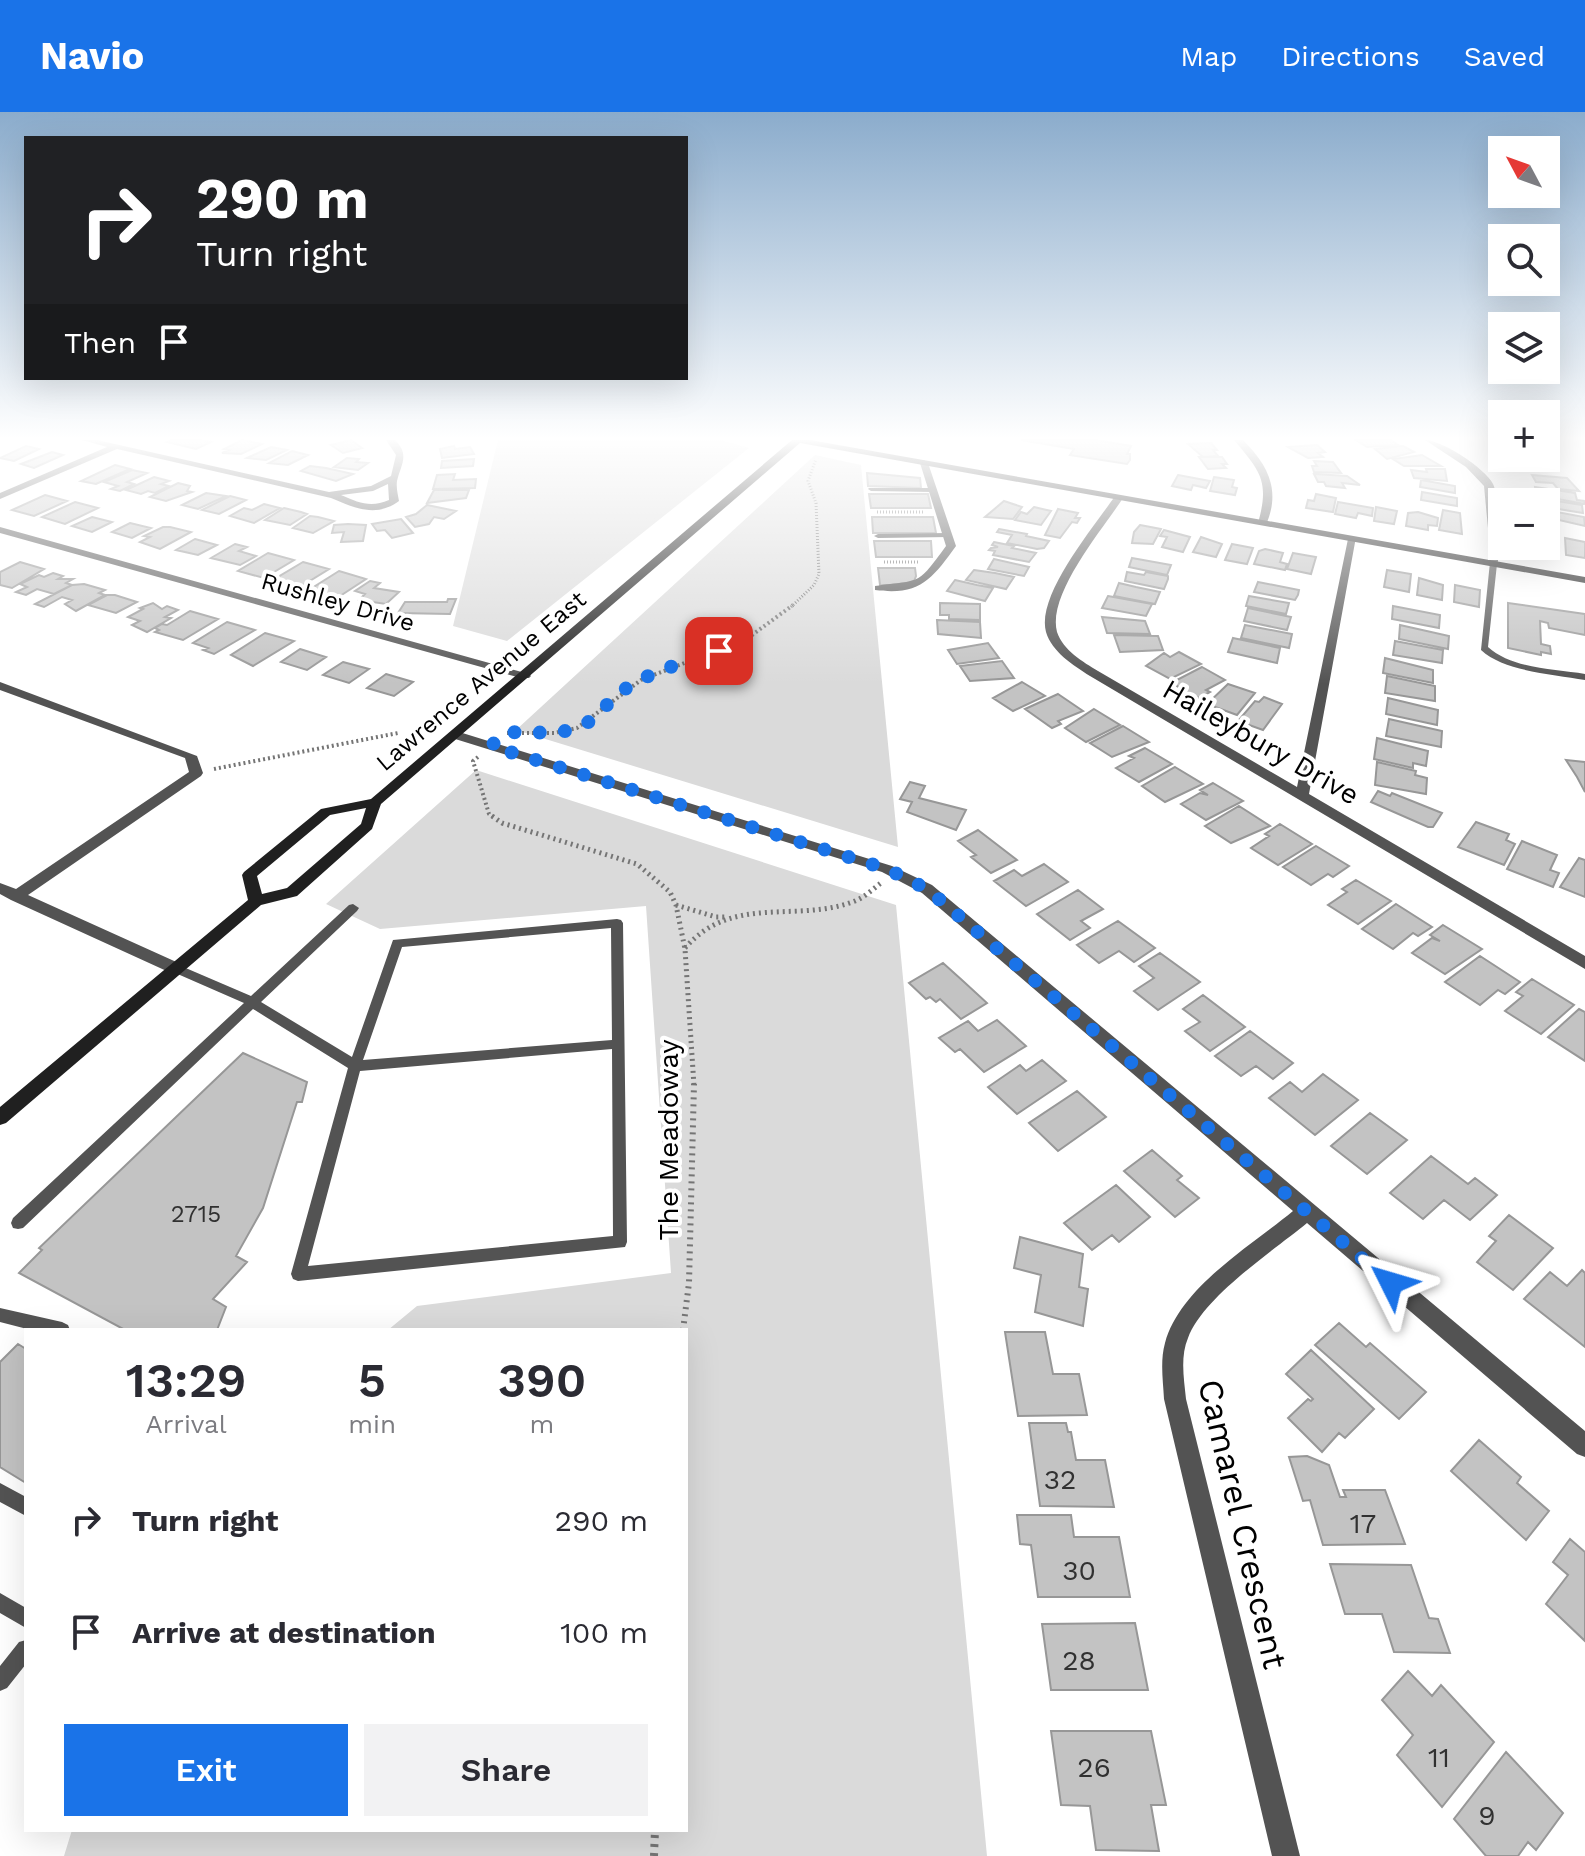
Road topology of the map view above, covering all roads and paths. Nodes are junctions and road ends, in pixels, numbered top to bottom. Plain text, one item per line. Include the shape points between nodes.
1 (704, 521) edge
2 (817, 521) edge
3 (942, 521) edge
4 (1103, 521) edge
5 (1254, 521) edge
6 (1491, 521) edge
7 (1263, 523) joint
8 (0, 530) edge
9 (947, 535) junction
10 (878, 536) dead end
11 (1353, 539) junction
12 (884, 562) dead end
13 (939, 562) junction
14 (1493, 564) junction
15 (1585, 580) edge
16 (879, 588) dead end
17 (525, 676) junction
18 (1585, 677) edge
19 (0, 686) edge
20 (398, 733) dead end
21 (456, 735) junction
22 (491, 746) junction
23 (196, 773) junction
24 (1302, 796) junction
25 (375, 802) junction
26 (895, 873) junction
27 (0, 888) edge
28 (16, 896) junction
29 (256, 901) junction
30 (676, 905) junction
31 (353, 908) dead end
32 (729, 917) junction
33 (685, 949) junction
34 (1585, 963) edge
35 (177, 969) junction
36 (250, 1001) junction
37 (618, 1044) junction
38 (355, 1066) junction
39 (0, 1118) edge
40 (1306, 1212) junction
41 (18, 1223) dead end
42 (0, 1315) edge
43 (54, 1328) edge
44 (683, 1328) edge
45 (1585, 1446) edge
46 (0, 1492) edge
47 (24, 1504) edge
48 (0, 1602) edge
49 (24, 1618) edge
50 (24, 1651) edge
51 (0, 1681) edge
52 (655, 1832) edge
53 (654, 1856) edge
54 (1286, 1856) edge

1 - 17 main road, Lawrence Avenue East
2 - 22 path via 819,574 814,585 748,638 641,680 577,728 505,733
3 - 9 street
4 - 24 street, Haileybury Drive via 1051,610 1051,630 1063,649 1084,667
5 - 7 main road
6 - 14 street
7 - 11 main road
8 - 17 street, Rushley Drive
9 - 10 lane
9 - 13 street via 951,546
11 - 14 main road
11 - 24 street
12 - 13 path
13 - 16 street via 914,588
14 - 15 main road
14 - 18 lane via 1487,653
17 - 21 main road, Lawrence Avenue East
19 - 23 street via 191,756
20 - 23 path
21 - 22 street
21 - 25 main road, Lawrence Avenue East
22 - 26 street
22 - 30 path, The Meadoway via 473,761 489,814 502,823 637,864 670,892
23 - 28 street
24 - 34 street, Haileybury Drive
25 - 29 main road, Lawrence Avenue East via 367,826 292,892
25 - 29 main road, Lawrence Avenue East via 326,812 281,847 249,875
26 - 32 path via 857,900
26 - 40 street via 927,889
27 - 28 street
28 - 35 street
29 - 35 main road, Lawrence Avenue East
30 - 32 path
30 - 33 path, The Meadoway
31 - 36 lane
32 - 33 path via 690,940
33 - 44 path, The Meadoway via 695,1094
35 - 36 lane
35 - 39 main road, Lawrence Avenue East
36 - 38 lane
36 - 41 lane
37 - 38 lane
37 - 38 lane via 617,923 397,943
37 - 38 lane via 620,1242 298,1274
40 - 45 street
40 - 54 street, Camarel Crescent via 1202,1299 1180,1330 1172,1364 1175,1399
42 - 43 lane
46 - 47 lane
48 - 49 lane
50 - 51 lane
52 - 53 path

